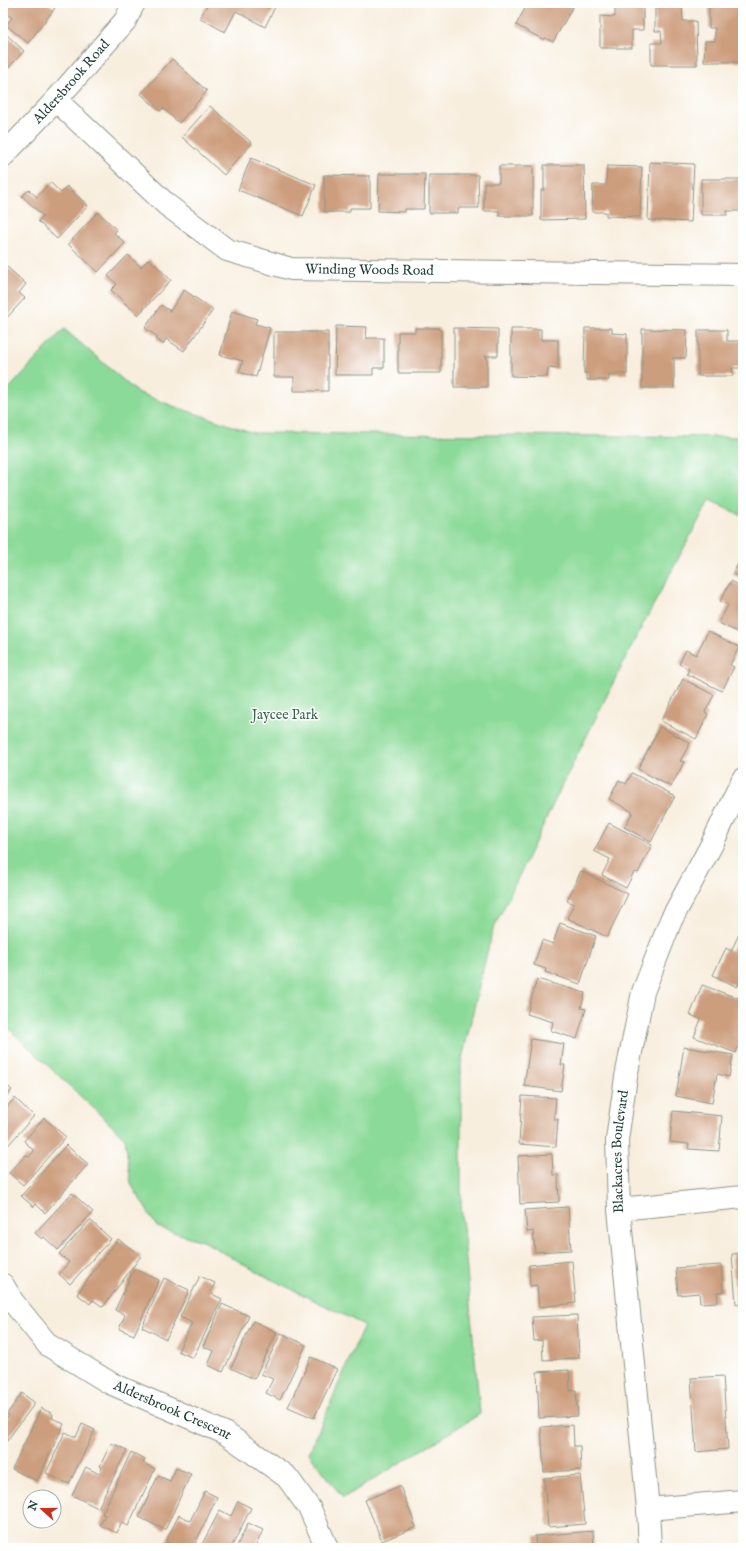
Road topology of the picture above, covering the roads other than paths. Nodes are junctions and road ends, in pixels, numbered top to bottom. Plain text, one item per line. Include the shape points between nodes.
1 (134, 3) edge
2 (56, 100) junction
3 (3, 156) edge
4 (743, 275) edge
5 (743, 779) edge
6 (743, 1197) edge
7 (619, 1209) junction
8 (3, 1285) edge
9 (743, 1501) edge
10 (648, 1509) junction
11 (328, 1548) edge
12 (650, 1548) edge

1 - 2 street, Aldersbrook Road via 125,21
2 - 3 street, Aldersbrook Road
2 - 4 street, Winding Woods Road via 167,205 227,250 291,269
5 - 7 street, Blackacres Boulevard via 671,920 643,992 626,1077 617,1140
6 - 7 street
7 - 10 street, Blackacres Boulevard
8 - 11 street, Aldersbrook Crescent via 13,1302 48,1345 110,1383 225,1433 287,1477 310,1509
9 - 10 street
10 - 12 street, Blackacres Boulevard

